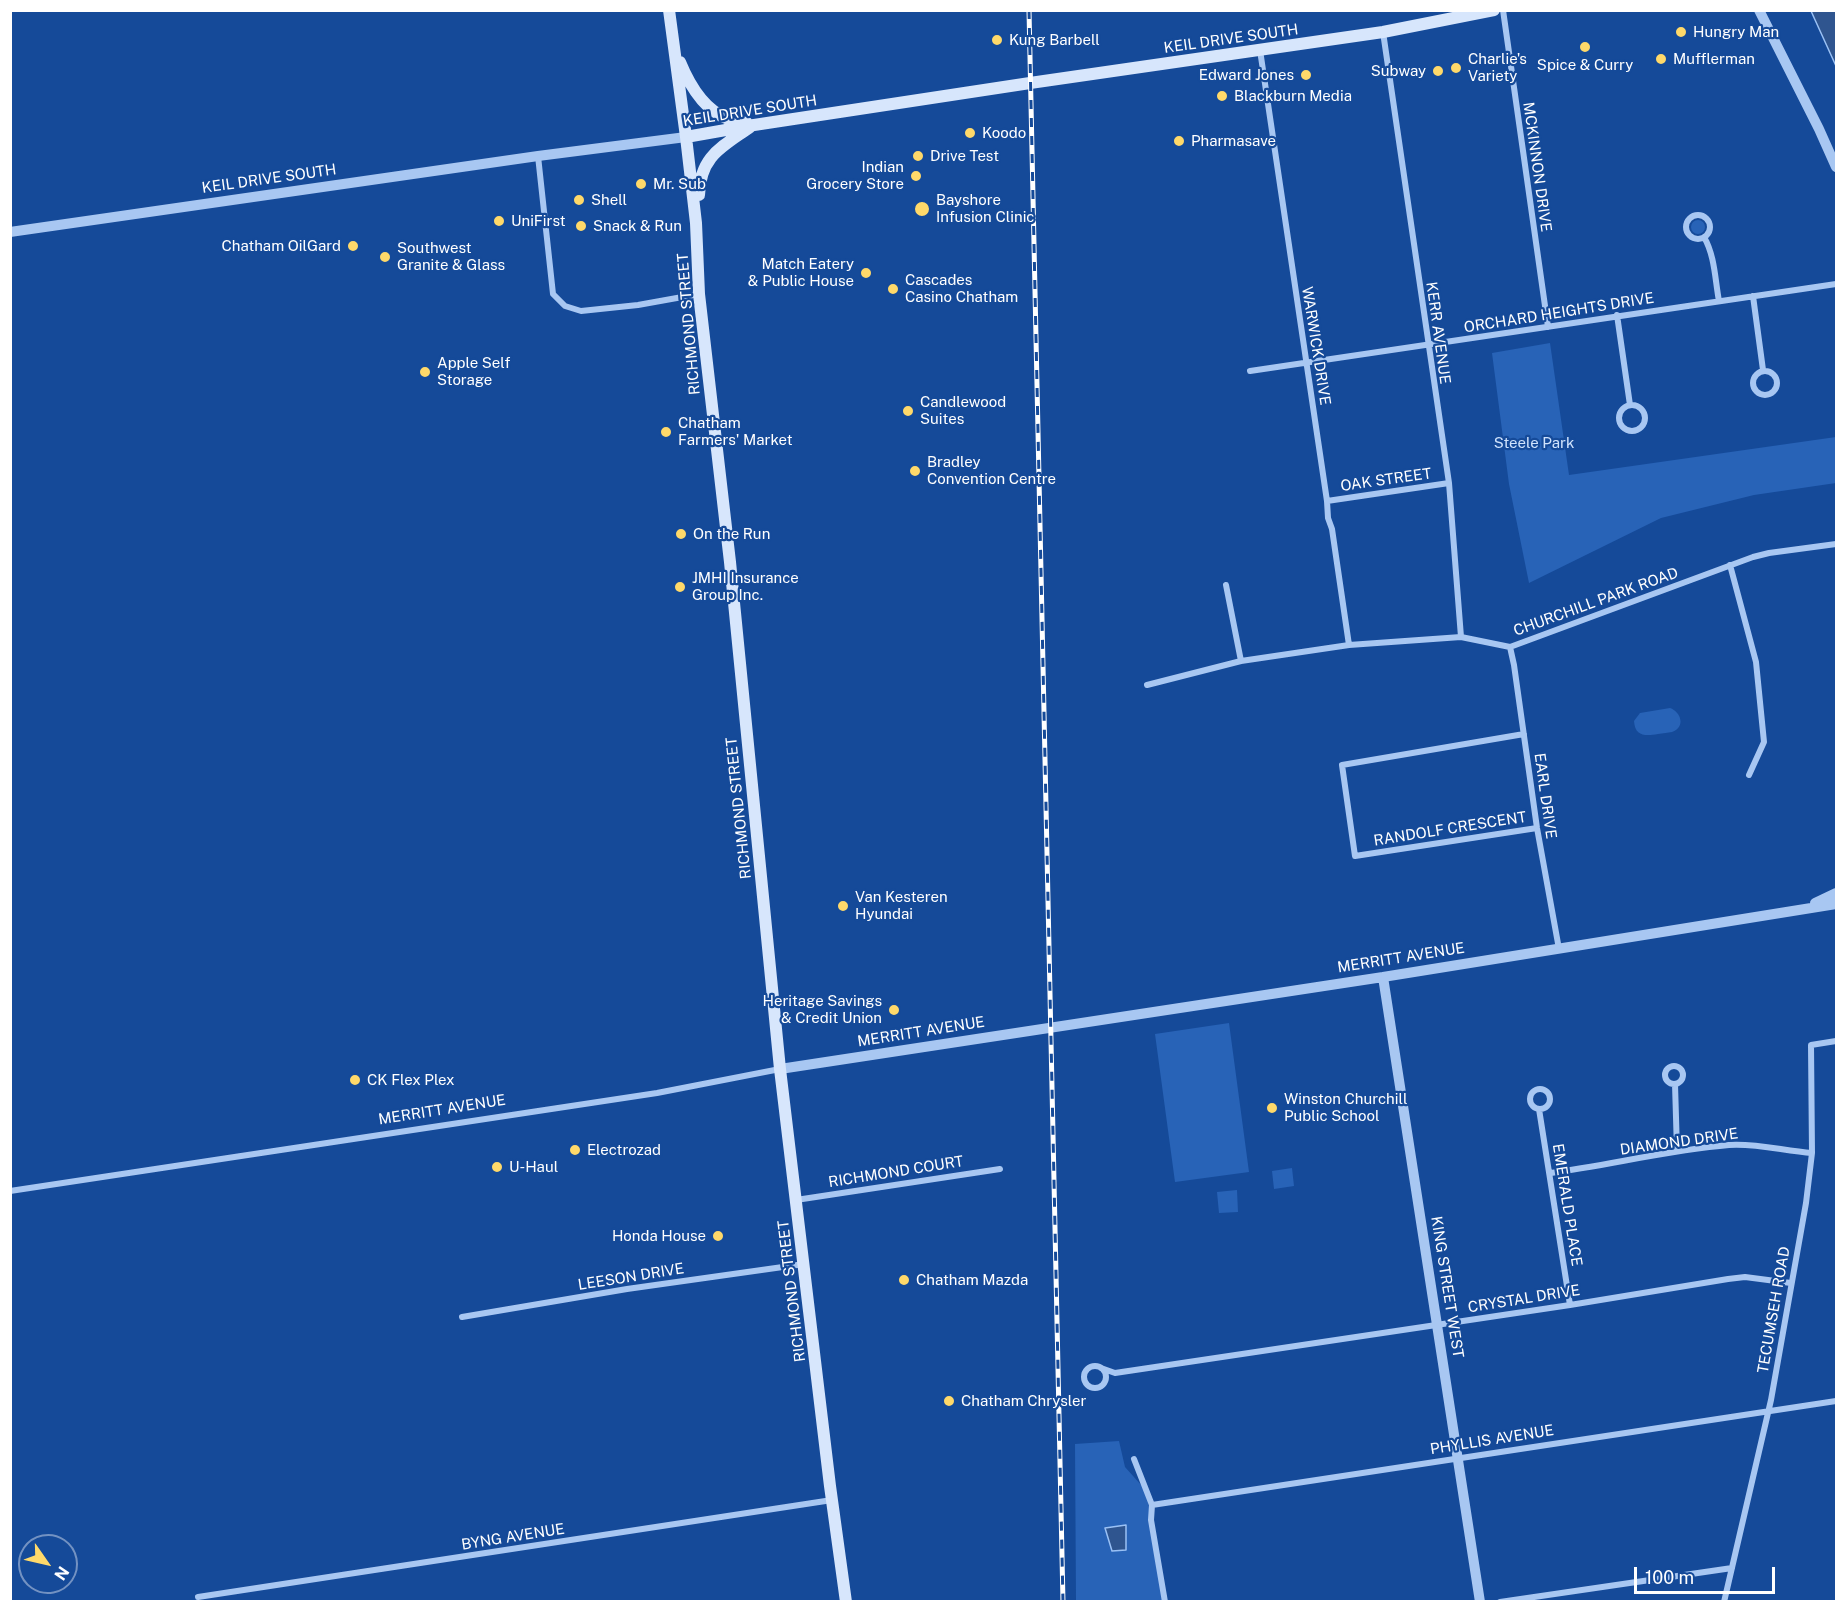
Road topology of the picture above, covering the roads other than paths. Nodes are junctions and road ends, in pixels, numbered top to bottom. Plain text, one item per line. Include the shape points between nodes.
1 (669, 10) edge
2 (1494, 10) edge
3 (1503, 10) edge
4 (1759, 10) edge
5 (1383, 32) junction
6 (673, 47) junction
7 (1260, 50) junction
8 (754, 125) junction
9 (686, 137) junction
10 (538, 156) junction
11 (1836, 167) edge
12 (696, 223) junction
13 (10, 232) edge
14 (1704, 237) junction
15 (1836, 284) edge
16 (699, 294) junction
17 (1753, 296) junction
18 (1719, 301) junction
19 (1617, 315) junction
20 (1548, 327) junction
21 (1428, 345) junction
22 (1307, 364) junction
23 (1763, 370) junction
24 (1250, 371) dead end
25 (1630, 405) junction
26 (1449, 483) junction
27 (1327, 501) junction
28 (1836, 544) edge
29 (1730, 565) junction
30 (1226, 585) dead end
31 (1461, 637) junction
32 (1349, 645) junction
33 (1510, 647) junction
34 (1241, 661) junction
35 (1148, 685) dead end
36 (1524, 734) junction
37 (1749, 775) dead end
38 (1537, 828) junction
39 (1836, 893) edge
40 (1836, 904) edge
41 (1798, 910) junction
42 (1559, 949) junction
43 (1383, 977) junction
44 (1836, 1041) edge
45 (780, 1069) junction
46 (1675, 1084) dead end
47 (1539, 1109) dead end
48 (1677, 1151) junction
49 (1812, 1153) junction
50 (1000, 1169) dead end
51 (1550, 1173) junction
52 (10, 1191) edge
53 (796, 1200) junction
54 (804, 1264) junction
55 (1791, 1283) junction
56 (1570, 1305) junction
57 (462, 1317) dead end
58 (1438, 1325) junction
59 (1101, 1368) junction
60 (1118, 1373) junction
61 (1104, 1384) junction
62 (1836, 1401) edge
63 (1768, 1411) junction
64 (1458, 1458) junction
65 (1134, 1459) dead end
66 (832, 1500) junction
67 (1152, 1505) junction
68 (1732, 1568) junction
69 (198, 1597) dead end
70 (846, 1602) edge
71 (1165, 1602) edge
72 (1480, 1602) edge
73 (1500, 1602) edge
74 (1724, 1602) edge

1 - 6 main road, RICHMOND STREET
2 - 5 main road, KEIL DRIVE SOUTH
3 - 20 street, MCKINNON DRIVE
4 - 11 street
5 - 7 main road, KEIL DRIVE SOUTH
5 - 21 street, KERR AVENUE
6 - 8 main road via 702,102 727,119
6 - 9 main road, RICHMOND STREET
7 - 8 main road, KEIL DRIVE SOUTH
7 - 22 street, WARWICK DRIVE
8 - 9 main road, KEIL DRIVE SOUTH
8 - 12 main road via 710,157 699,180
9 - 10 street, KEIL DRIVE SOUTH
9 - 12 main road, RICHMOND STREET
10 - 13 street, KEIL DRIVE SOUTH
10 - 16 street via 553,294 565,306 581,311
12 - 16 main road, RICHMOND STREET
14 - 14 street via 1709,232 1708,220 1702,215 1691,216 1686,231 1692,238
14 - 18 street via 1712,257
15 - 17 street, ORCHARD HEIGHTS DRIVE
16 - 45 main road, RICHMOND STREET
17 - 18 street, ORCHARD HEIGHTS DRIVE
17 - 23 street
18 - 19 street, ORCHARD HEIGHTS DRIVE
19 - 20 street, ORCHARD HEIGHTS DRIVE
19 - 25 street
20 - 21 street, ORCHARD HEIGHTS DRIVE
21 - 22 street, ORCHARD HEIGHTS DRIVE
21 - 26 street, KERR AVENUE
22 - 24 street, ORCHARD HEIGHTS DRIVE
22 - 27 street, WARWICK DRIVE
23 - 23 street via 1756,374 1753,386 1761,394 1769,394 1777,386 1776,377
25 - 25 street via 1640,408 1645,417 1642,426 1632,431 1623,427 1620,420 1622,410
26 - 27 street, OAK STREET
26 - 31 street, KERR AVENUE
27 - 32 street, WARWICK DRIVE
28 - 29 street, CHURCHILL PARK ROAD via 1770,553
29 - 33 street, CHURCHILL PARK ROAD
29 - 37 street via 1756,662 1764,742
30 - 34 street
31 - 32 street, CHURCHILL PARK ROAD
31 - 33 street, CHURCHILL PARK ROAD
32 - 34 street, CHURCHILL PARK ROAD
33 - 36 street, EARL DRIVE
34 - 35 street, CHURCHILL PARK ROAD
36 - 38 street, EARL DRIVE
36 - 38 street, RANDOLF CRESCENT via 1342,765 1355,856
38 - 42 street, EARL DRIVE
39 - 41 street
40 - 41 street, MERRITT AVENUE
41 - 42 street, MERRITT AVENUE
42 - 43 street, MERRITT AVENUE
43 - 45 street, MERRITT AVENUE
43 - 58 street, KING STREET WEST
44 - 49 street, TECUMSEH ROAD via 1811,1045
45 - 52 street, MERRITT AVENUE via 657,1093
45 - 53 main road, RICHMOND STREET
46 - 48 street
47 - 51 street, EMERALD PLACE
48 - 49 street, DIAMOND DRIVE via 1756,1144
48 - 51 street, DIAMOND DRIVE
49 - 55 street, TECUMSEH ROAD
50 - 53 street, RICHMOND COURT
51 - 56 street, EMERALD PLACE
53 - 54 main road, RICHMOND STREET
54 - 57 street, LEESON DRIVE
54 - 66 main road, RICHMOND STREET
55 - 56 street, CRYSTAL DRIVE via 1745,1277
55 - 63 street, TECUMSEH ROAD
56 - 58 street, CRYSTAL DRIVE
58 - 60 street, CRYSTAL DRIVE
58 - 64 street, KING STREET WEST
59 - 60 street, CRYSTAL DRIVE
59 - 61 street via 1106,1376
59 - 61 street via 1088,1369 1083,1379 1090,1388
60 - 61 street, CRYSTAL DRIVE
62 - 63 street, PHYLLIS AVENUE
63 - 64 street, PHYLLIS AVENUE
63 - 68 street, TECUMSEH ROAD
64 - 67 street, PHYLLIS AVENUE
64 - 72 street, KING STREET WEST
65 - 67 street
66 - 69 street, BYNG AVENUE
66 - 70 main road, RICHMOND STREET
67 - 71 street
68 - 73 street
68 - 74 street, TECUMSEH ROAD

